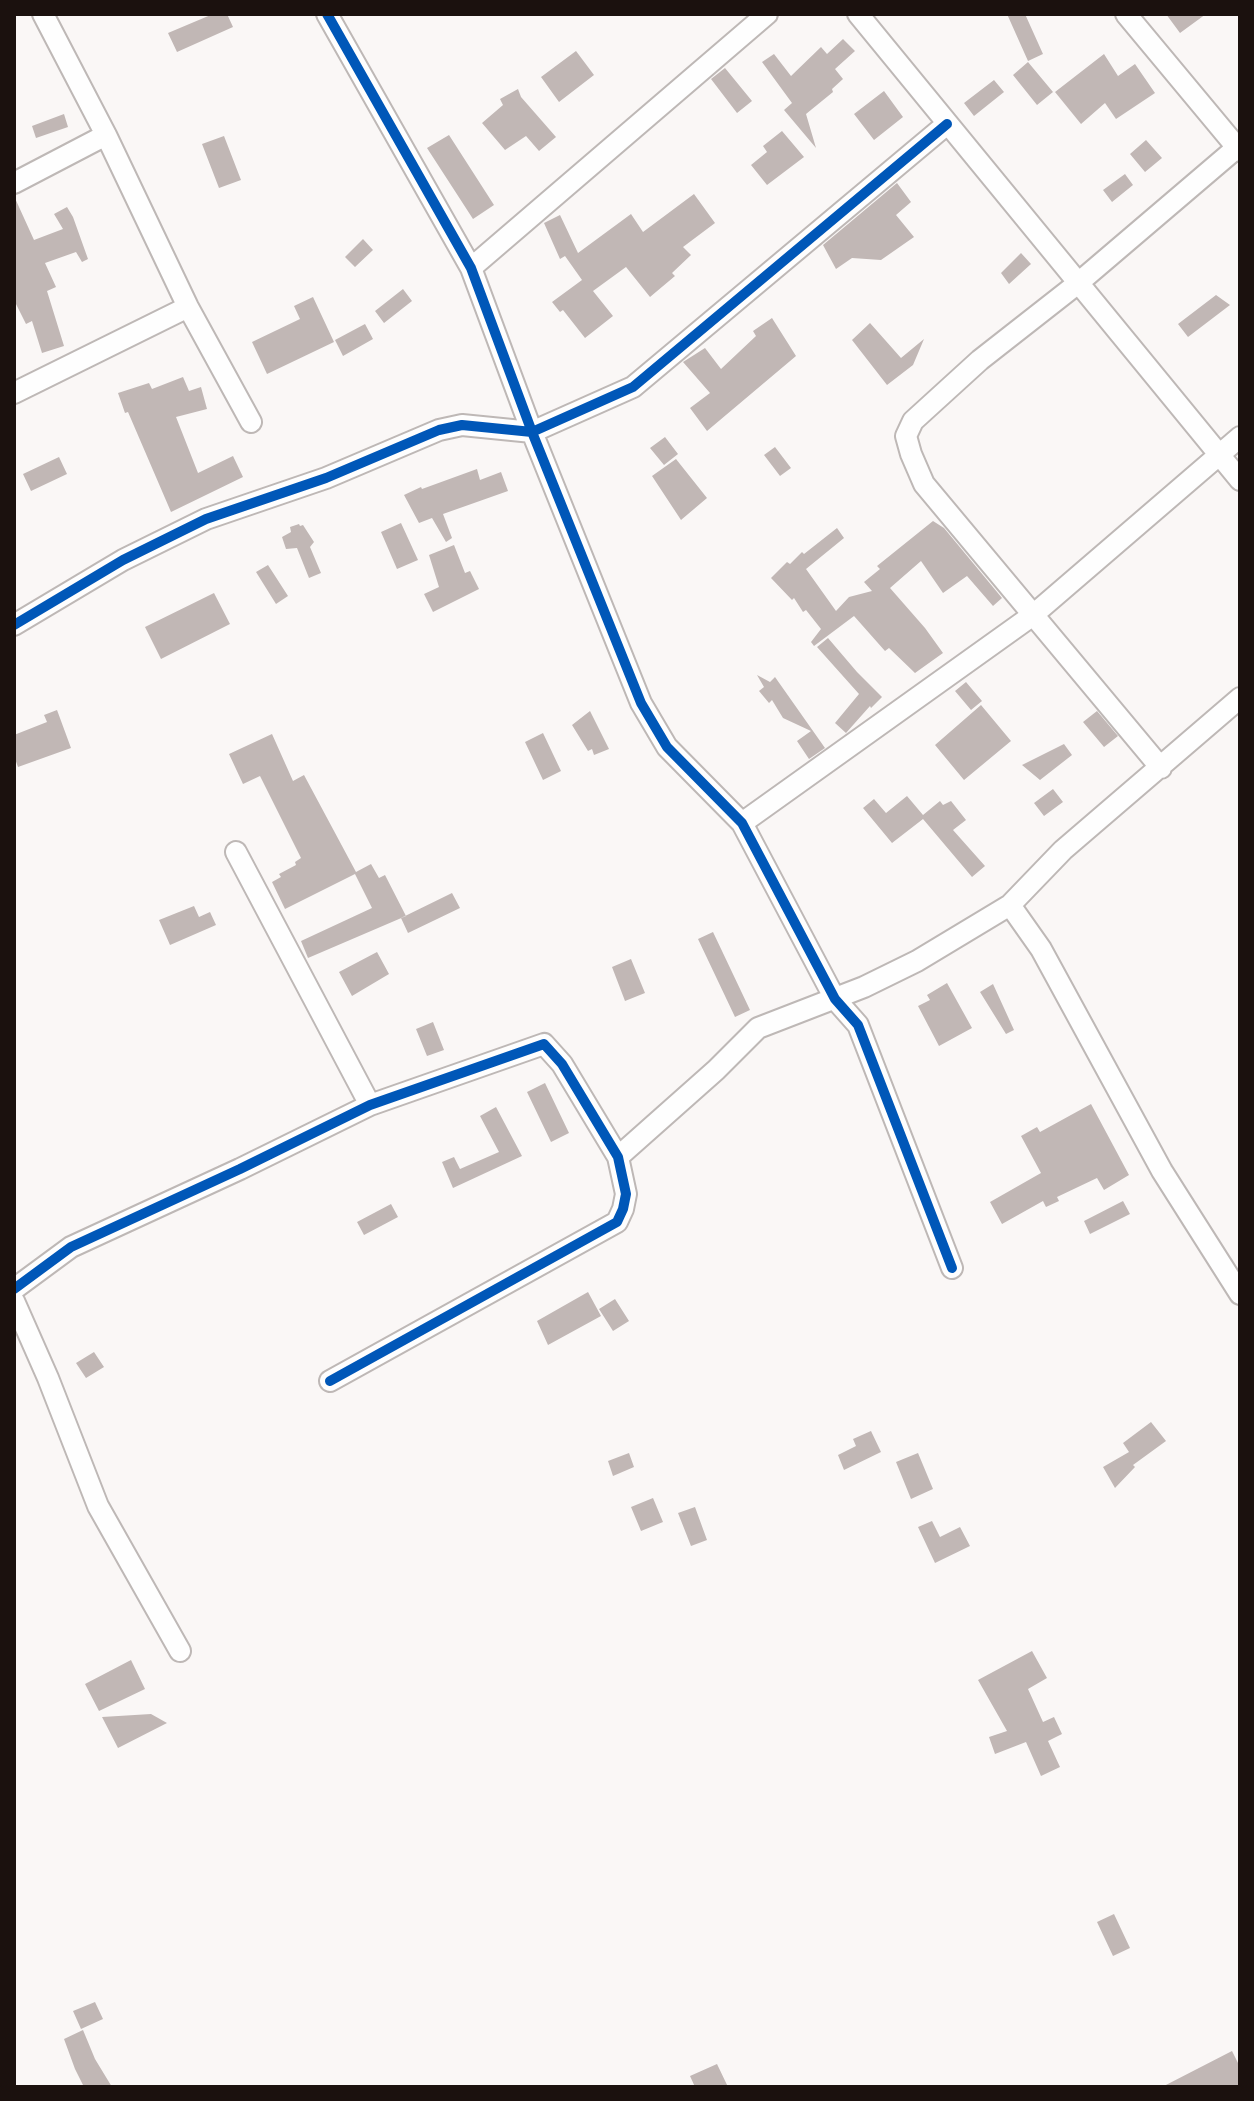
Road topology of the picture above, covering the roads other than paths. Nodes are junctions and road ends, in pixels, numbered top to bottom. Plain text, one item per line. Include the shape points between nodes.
1 (43, 14) edge
2 (327, 14) edge
3 (767, 14) edge
4 (858, 14) edge
5 (1126, 14) edge
6 (947, 124) junction
7 (106, 135) junction
8 (1239, 148) edge
9 (14, 183) edge
10 (471, 268) junction
11 (1077, 284) junction
12 (188, 307) junction
13 (14, 393) edge
14 (251, 422) dead end
15 (532, 432) junction
16 (1240, 437) edge
17 (1219, 454) junction
18 (1240, 480) edge
19 (1033, 615) junction
20 (14, 625) edge
21 (1240, 698) edge
22 (1161, 768) junction
23 (742, 823) junction
24 (236, 852) dead end
25 (1010, 905) junction
26 (835, 999) junction
27 (370, 1105) junction
28 (618, 1157) junction
29 (952, 1268) dead end
30 (14, 1289) edge
31 (1240, 1294) edge
32 (14, 1301) edge
33 (330, 1381) dead end
34 (180, 1651) dead end

1 - 7 street
2 - 10 street
3 - 10 street
4 - 6 street
5 - 8 street
6 - 11 street
6 - 15 street via 633,387
7 - 9 street
7 - 12 street
8 - 11 street
10 - 15 street
11 - 17 street
11 - 19 street via 980,360 913,421 906,436 924,484
12 - 13 street
12 - 14 street
15 - 20 street via 462,425 439,430 326,478 206,519 123,560
15 - 23 street via 641,703 667,747
16 - 17 street
17 - 18 street
17 - 19 street
19 - 22 street
19 - 23 street
21 - 22 street
22 - 25 street via 1063,850
23 - 26 street
24 - 27 street
25 - 26 street via 917,961
25 - 31 street via 1041,949 1162,1171
26 - 28 street via 758,1028
26 - 29 street via 858,1025
27 - 28 street via 544,1044 562,1064
27 - 30 street via 71,1247
28 - 33 street via 626,1194 617,1222
32 - 34 street via 98,1506

